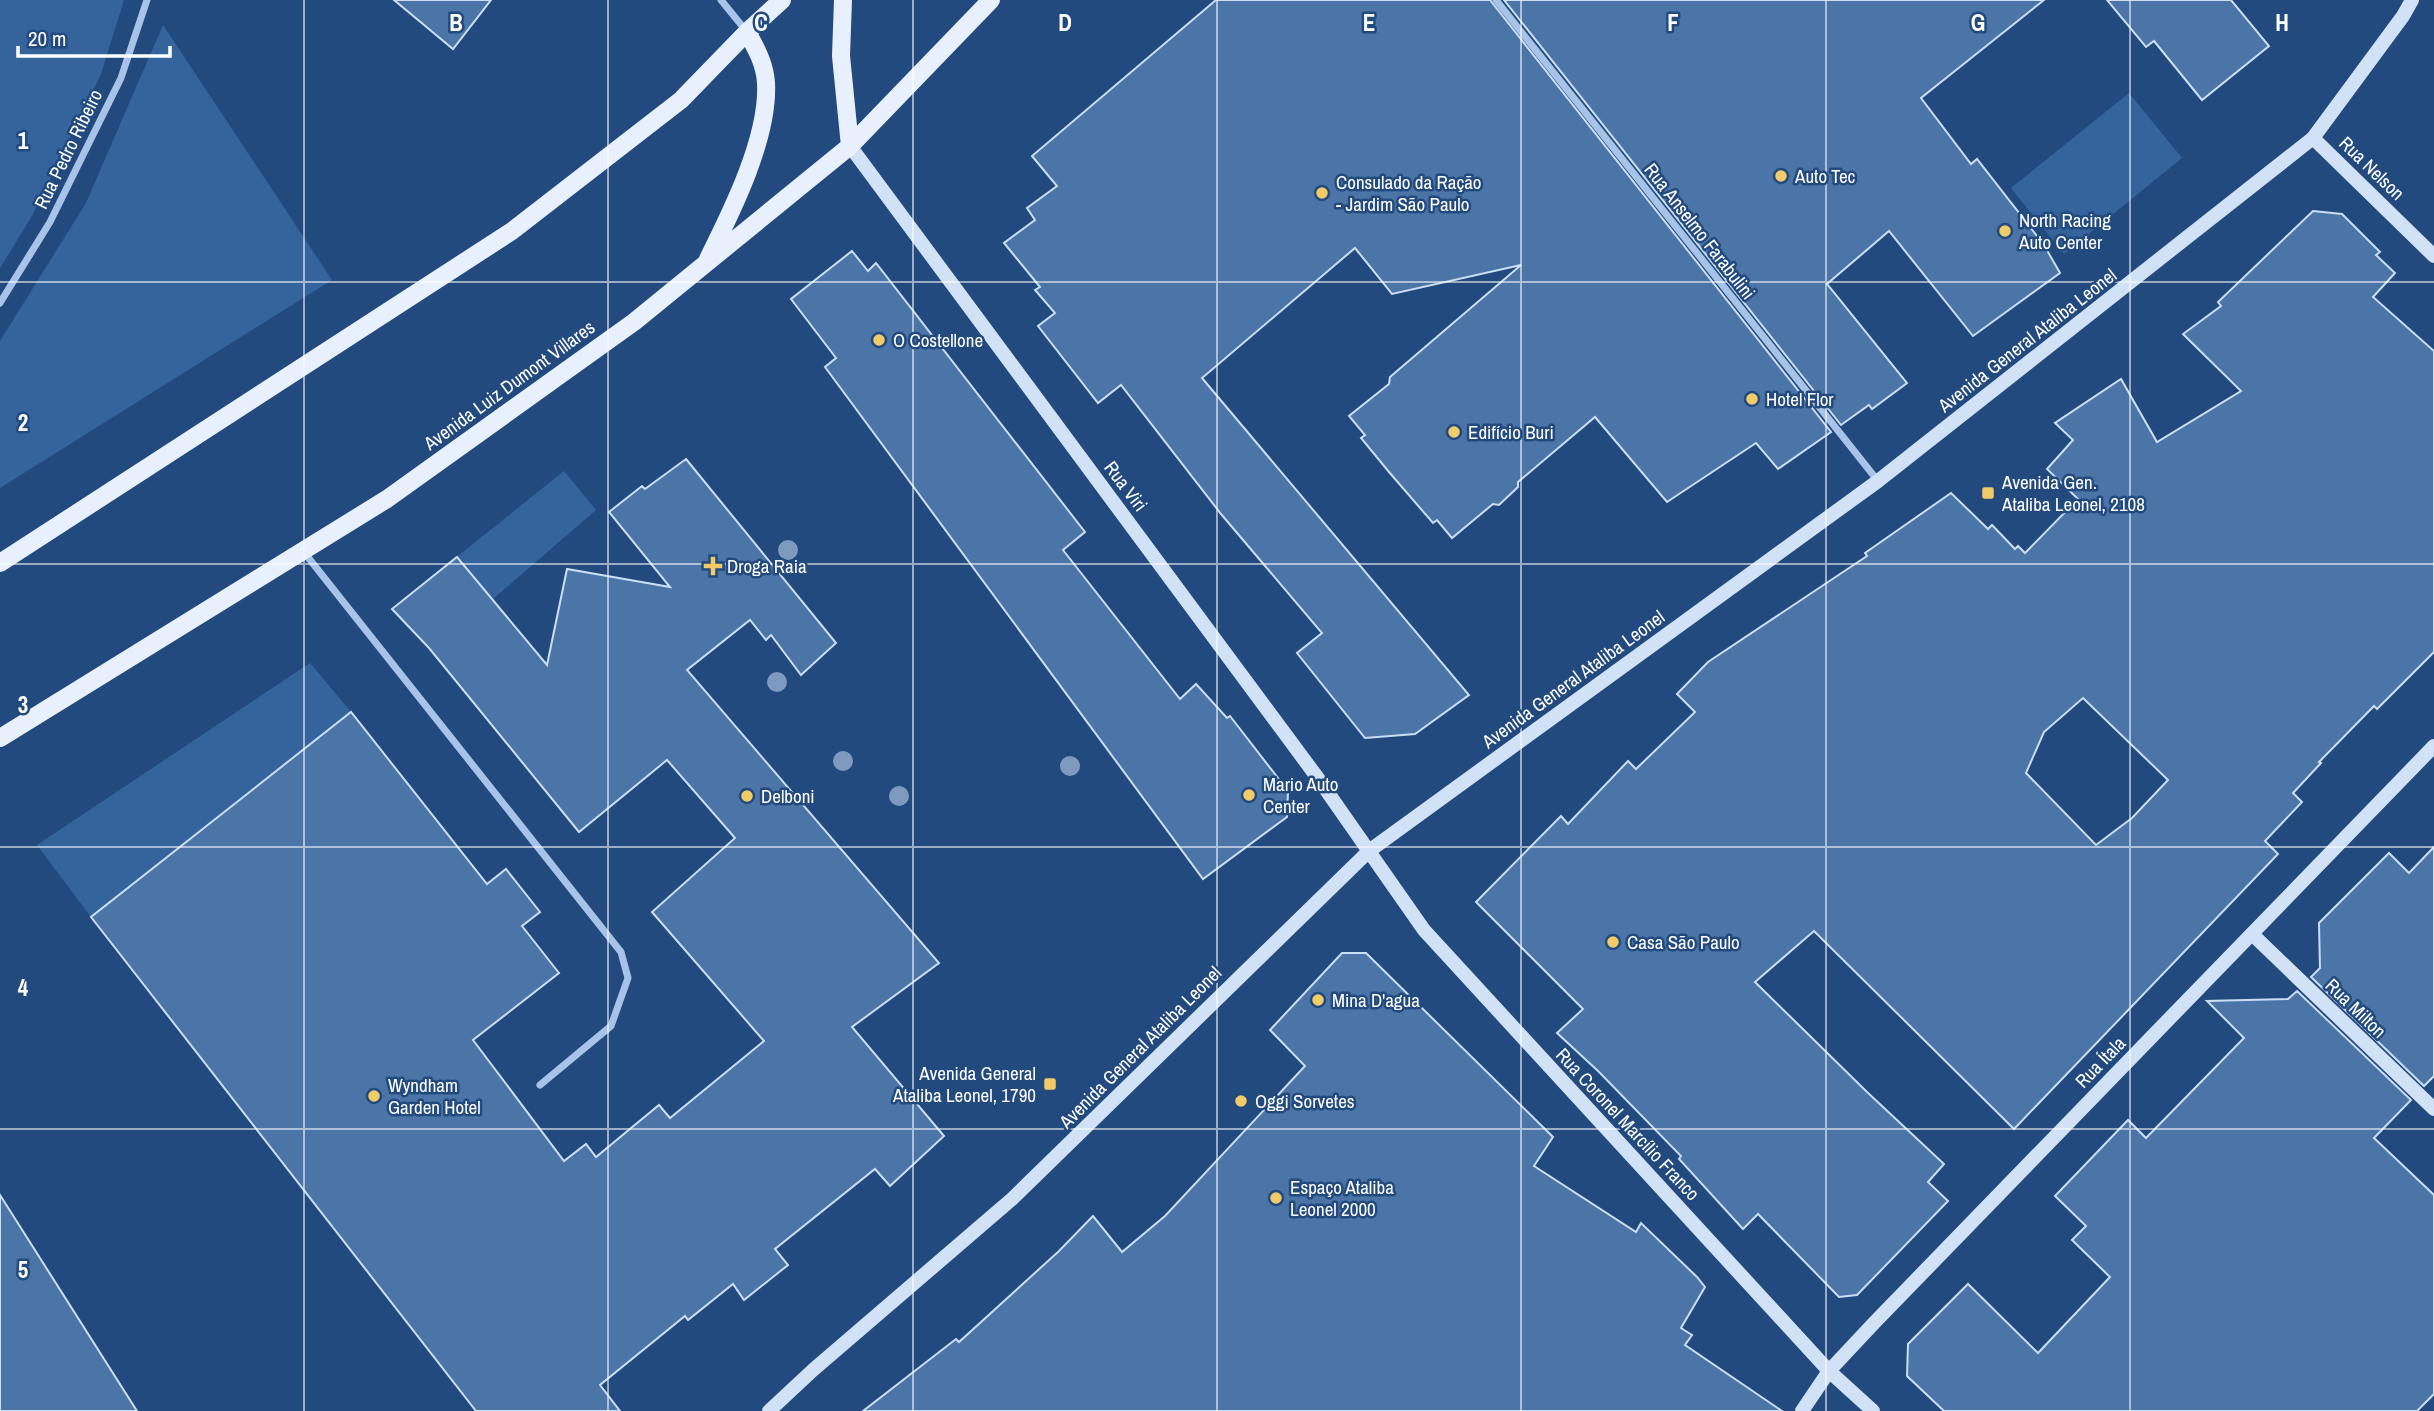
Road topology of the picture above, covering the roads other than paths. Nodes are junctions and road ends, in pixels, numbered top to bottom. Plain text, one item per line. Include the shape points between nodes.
1 (147, 0) edge
2 (721, 0) edge
3 (782, 0) edge
4 (843, 0) edge
5 (991, 0) edge
6 (1496, 0) edge
7 (2412, 0) edge
8 (747, 32) junction
9 (2314, 138) junction
10 (850, 146) junction
11 (2434, 256) edge
12 (705, 265) junction
13 (0, 303) edge
14 (1878, 481) junction
15 (302, 550) junction
16 (0, 563) edge
17 (0, 738) edge
18 (2434, 746) edge
19 (1369, 850) junction
20 (2252, 934) junction
21 (540, 1085) dead end
22 (2434, 1109) edge
23 (1829, 1371) junction
24 (769, 1411) edge
25 (1802, 1411) edge
26 (1873, 1411) edge

1 - 13 street, Rua Pedro Ribeiro via 115,90 50,222
2 - 8 street
3 - 8 main road
4 - 10 main road via 841,56
5 - 10 main road, Avenida Luiz Dumont Villares
6 - 14 street, Rua Anselmo Farabulini
7 - 9 main road, Avenida General Ataliba Leonel
8 - 12 main road via 761,57 765,104 743,180
8 - 16 main road via 681,100 512,231
9 - 11 main road, Rua Nelson
9 - 14 main road, Avenida General Ataliba Leonel
10 - 12 main road, Avenida Luiz Dumont Villares
10 - 19 main road, Rua Viri
12 - 15 main road, Avenida Luiz Dumont Villares via 634,322 387,499
14 - 19 main road, Avenida General Ataliba Leonel
15 - 17 main road, Avenida Luiz Dumont Villares
15 - 21 street via 621,952 628,978 611,1026
18 - 20 main road, Rua Ítala
19 - 23 main road, Rua Coronel Marcílio Franco via 1424,930
19 - 24 main road, Avenida General Ataliba Leonel via 1012,1199
20 - 22 main road, Rua Milton
20 - 23 main road, Rua Ítala
23 - 25 main road, Rua Ítala
23 - 26 main road, Rua Coronel Marcílio Franco

